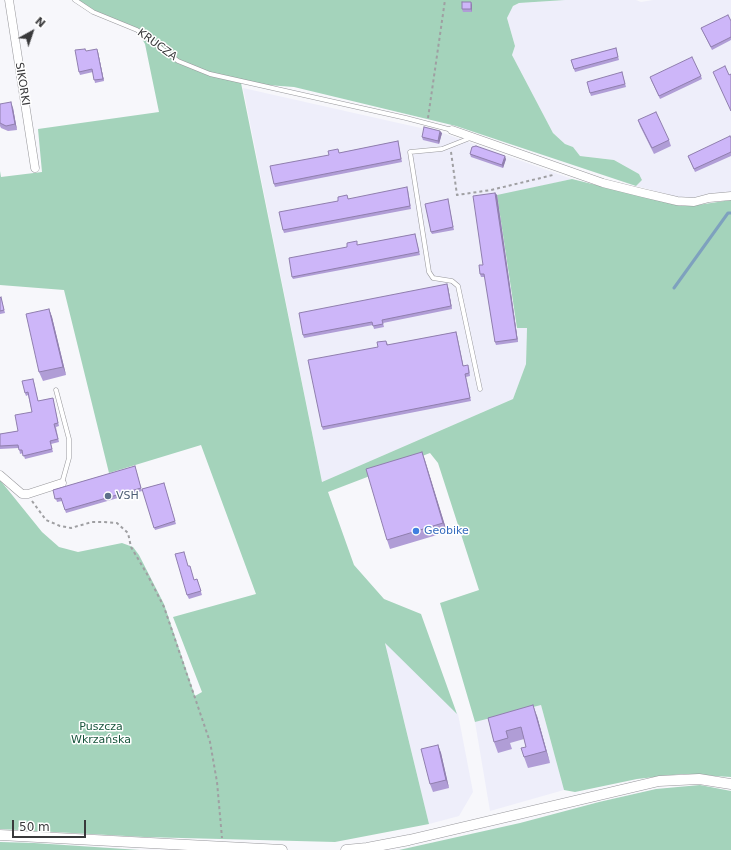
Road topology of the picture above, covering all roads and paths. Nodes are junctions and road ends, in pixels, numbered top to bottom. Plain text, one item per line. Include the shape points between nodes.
1 (9, 0) edge
2 (75, 0) edge
3 (445, 0) edge
4 (427, 123) junction
5 (452, 130) joint
6 (472, 137) junction
7 (450, 146) junction
8 (35, 168) dead end
9 (568, 172) junction
10 (731, 196) edge
11 (480, 389) dead end
12 (56, 390) dead end
13 (0, 475) edge
14 (62, 483) joint
15 (28, 494) junction
16 (731, 784) edge
17 (0, 835) edge
18 (222, 847) junction
19 (204, 848) edge
20 (282, 850) edge
21 (346, 850) edge

1 - 8 street, SIKORKI
2 - 4 lane, KRUCZA via 93,12 137,30 178,61 210,74
3 - 4 path
4 - 5 lane, KRUCZA
5 - 6 street
6 - 7 lane
6 - 9 street
7 - 9 path via 457,194 491,190
7 - 11 lane via 410,152 429,272 433,278 452,281 458,286
9 - 10 street via 677,201 694,202
12 - 14 lane via 70,439 69,458
13 - 15 street via 22,494
14 - 15 street
15 - 18 path via 35,508 46,520 71,528 92,522 117,523 128,533 130,546 164,607 210,742 221,812
16 - 21 street via 699,779 659,781 409,840
17 - 19 street
18 - 19 street
18 - 20 street

